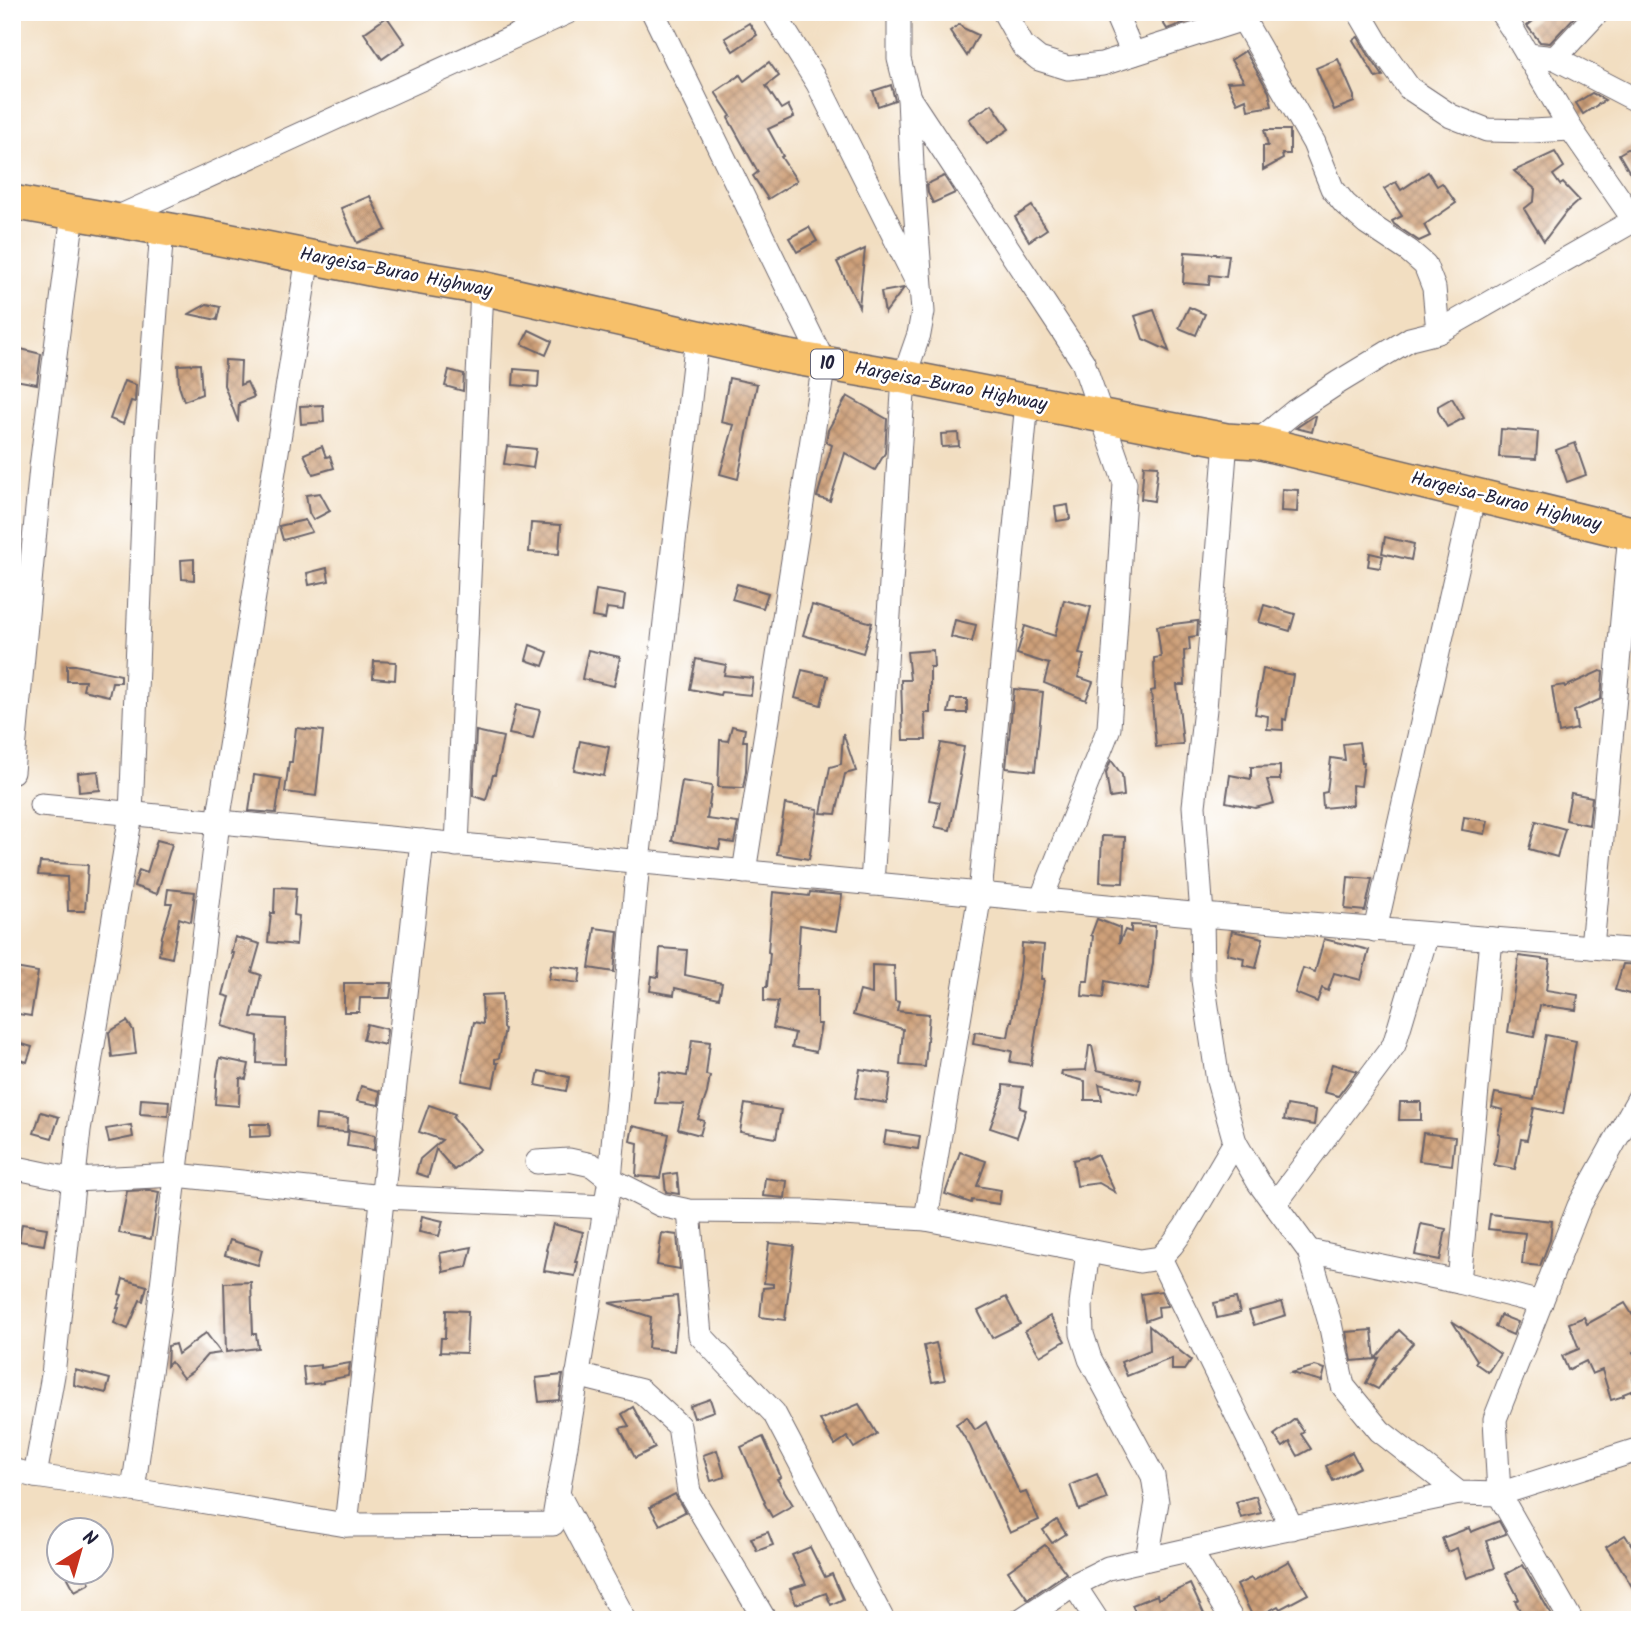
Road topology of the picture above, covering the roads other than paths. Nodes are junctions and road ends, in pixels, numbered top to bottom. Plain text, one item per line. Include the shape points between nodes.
1 (568, 12) edge
2 (653, 12) edge
3 (773, 12) edge
4 (899, 12) edge
5 (1004, 12) edge
6 (1115, 12) edge
7 (1359, 12) edge
8 (1501, 12) edge
9 (1598, 12) edge
10 (1241, 16) edge
11 (1133, 54) junction
12 (1528, 55) junction
13 (1555, 58) junction
14 (909, 98) junction
15 (1640, 102) edge
16 (1571, 129) junction
17 (12, 202) edge
18 (73, 213) junction
19 (1637, 218) edge
20 (112, 220) junction
21 (162, 229) junction
22 (308, 257) junction
23 (482, 288) junction
24 (921, 291) junction
25 (1438, 332) junction
26 (697, 337) junction
27 (824, 363) junction
28 (904, 377) junction
29 (1027, 402) junction
30 (1101, 416) junction
31 (1241, 441) junction
32 (1475, 495) junction
33 (1635, 534) edge
34 (12, 772) edge
35 (41, 805) dead end
36 (131, 814) junction
37 (218, 822) junction
38 (422, 841) junction
39 (457, 845) junction
40 (638, 862) junction
41 (744, 872) junction
42 (872, 884) junction
43 (980, 894) junction
44 (1041, 900) junction
45 (1202, 915) junction
46 (1375, 930) junction
47 (1427, 934) junction
48 (1492, 939) junction
49 (1592, 947) junction
50 (1640, 951) edge
51 (1640, 1096) edge
52 (1235, 1142) junction
53 (537, 1162) dead end
54 (12, 1167) edge
55 (176, 1175) junction
56 (610, 1179) junction
57 (74, 1180) junction
58 (383, 1198) junction
59 (1275, 1205) junction
60 (605, 1208) junction
61 (690, 1211) junction
62 (926, 1219) junction
63 (1088, 1251) junction
64 (1309, 1251) junction
65 (1160, 1258) junction
66 (1459, 1282) junction
67 (1541, 1303) junction
68 (578, 1375) junction
69 (1640, 1449) edge
70 (12, 1470) edge
71 (35, 1476) junction
72 (133, 1490) junction
73 (1459, 1493) junction
74 (558, 1494) junction
75 (1499, 1494) junction
76 (346, 1525) junction
77 (1292, 1528) junction
78 (1190, 1549) junction
79 (1147, 1559) junction
80 (1074, 1585) junction
81 (625, 1620) edge
82 (765, 1620) edge
83 (883, 1620) edge
84 (1021, 1620) edge
85 (1097, 1620) edge
86 (1232, 1620) edge
87 (1571, 1620) edge

1 - 20 street
2 - 27 street
3 - 24 street via 818,84
4 - 14 street via 899,59
5 - 11 street via 1023,46 1039,60 1068,68 1102,65
6 - 11 street
7 - 16 street via 1409,88 1451,116 1487,130
8 - 12 street
9 - 13 street
10 - 11 street
10 - 25 street via 1314,143 1332,188 1367,223 1425,265 1434,288
12 - 13 street
12 - 16 street
13 - 15 street
14 - 24 street
14 - 30 street via 1083,362
16 - 19 street
17 - 18 highway, Hargeisa-Burao Highway / 10
18 - 20 highway, Hargeisa-Burao Highway / 10
18 - 34 street via 41,467
19 - 25 street
20 - 21 highway, Hargeisa-Burao Highway / 10
21 - 22 highway, Hargeisa-Burao Highway / 10
21 - 36 street via 146,444
22 - 23 highway, Hargeisa-Burao Highway / 10
22 - 37 street
23 - 26 highway, Hargeisa-Burao Highway / 10
23 - 39 street
24 - 28 street via 919,334
25 - 31 street via 1410,339
26 - 27 highway, Hargeisa-Burao Highway / 10
26 - 40 street
27 - 28 highway, Hargeisa-Burao Highway / 10
27 - 41 street
28 - 29 highway, Hargeisa-Burao Highway / 10
28 - 42 street
29 - 30 highway, Hargeisa-Burao Highway / 10
29 - 43 street
30 - 31 highway, Hargeisa-Burao Highway / 10
30 - 44 street via 1125,483 1109,728
31 - 32 highway, Hargeisa-Burao Highway / 10
31 - 45 street via 1194,806
32 - 33 highway, Hargeisa-Burao Highway / 10
32 - 46 street
33 - 49 street
35 - 36 street
36 - 37 street
36 - 57 street
37 - 38 street
37 - 55 street
38 - 39 street
38 - 58 street
39 - 40 street
40 - 41 street
40 - 56 street
41 - 42 street
42 - 43 street
43 - 44 street
43 - 62 street
44 - 45 street
45 - 46 street
45 - 52 street via 1203,980 1218,1081
46 - 47 street
47 - 48 street
47 - 59 street via 1394,1045
48 - 49 street
48 - 66 street
49 - 50 street
51 - 67 street via 1579,1206
52 - 59 street
52 - 65 street via 1185,1227
53 - 56 street via 569,1160 592,1165
54 - 57 street
55 - 57 street
55 - 58 street
55 - 72 street
56 - 60 street
56 - 61 street via 661,1205
57 - 71 street via 53,1375
58 - 60 street
58 - 76 street
59 - 64 street
60 - 68 street
61 - 62 street
61 - 83 street via 700,1335 774,1413
62 - 63 street
63 - 65 street via 1139,1261
63 - 79 street via 1082,1334 1090,1359 1153,1476 1157,1502
64 - 66 street
64 - 73 street via 1343,1386 1380,1431
65 - 77 street
66 - 67 street
67 - 75 street via 1495,1419
68 - 74 street
68 - 82 street via 640,1391 679,1426 688,1492
69 - 75 street
70 - 71 street
71 - 72 street
72 - 76 street
73 - 75 street
73 - 77 street
74 - 76 street via 553,1524
74 - 81 street
75 - 87 street
77 - 78 street
78 - 79 street
78 - 86 street
79 - 80 street via 1108,1568
80 - 84 street
80 - 85 street

